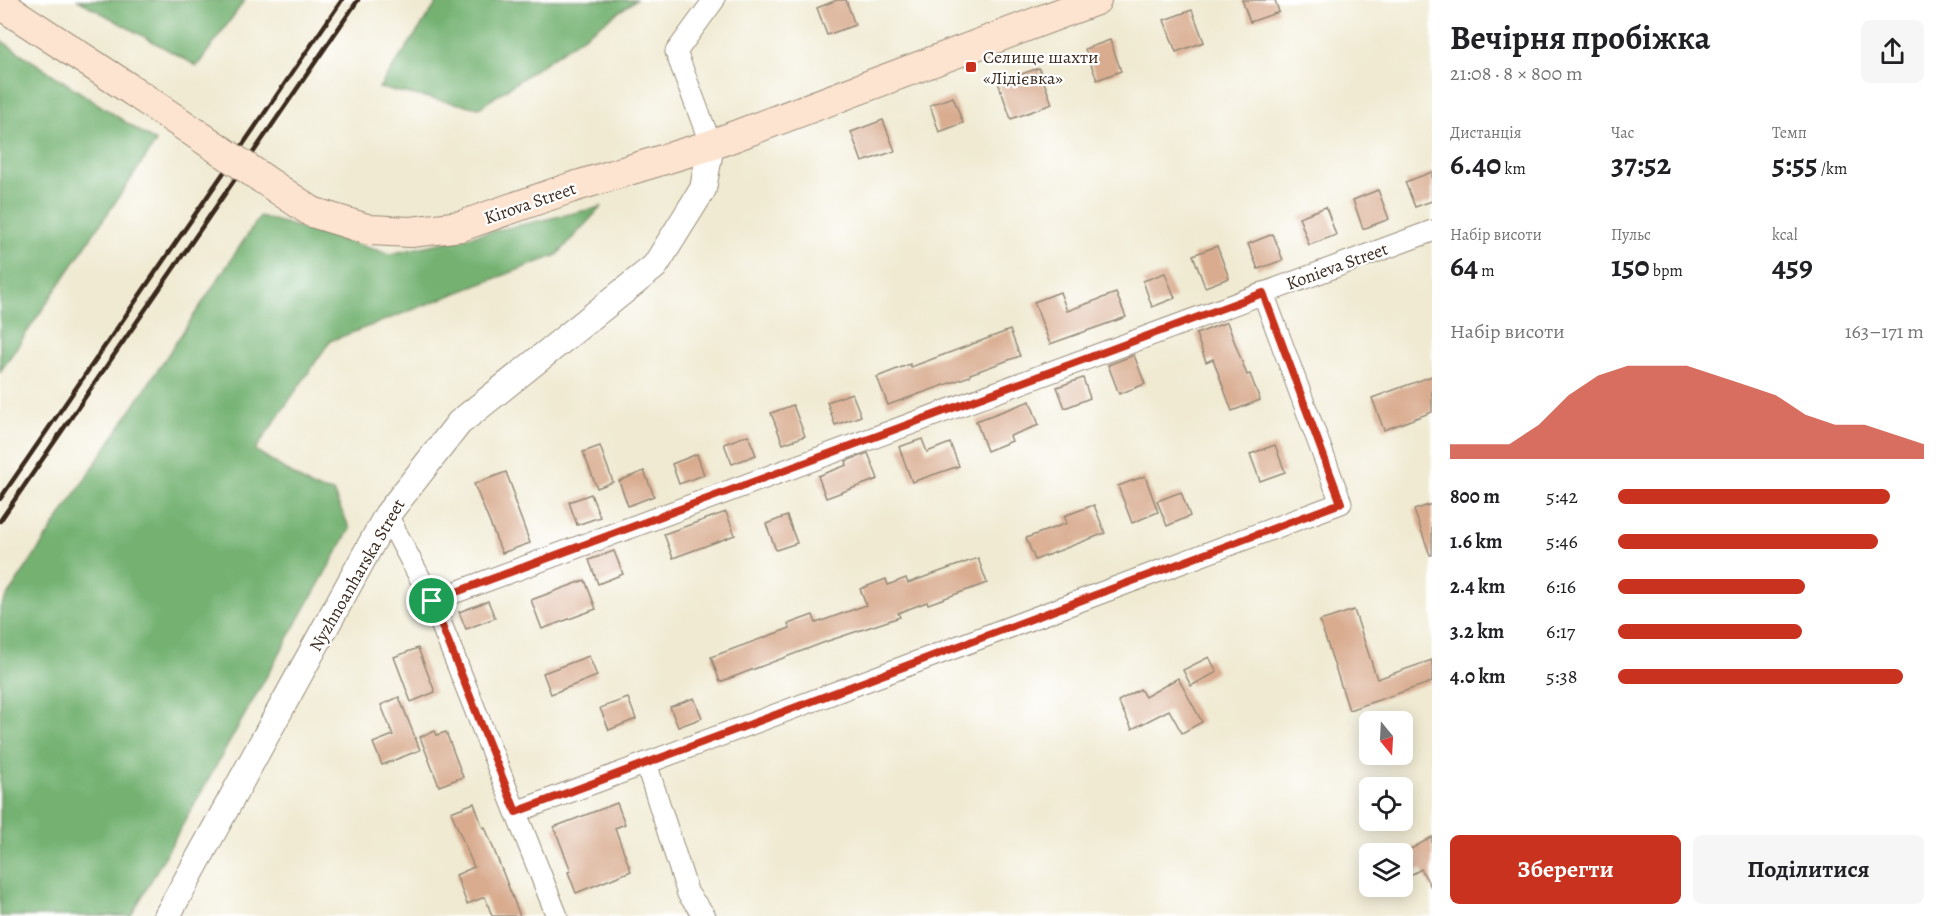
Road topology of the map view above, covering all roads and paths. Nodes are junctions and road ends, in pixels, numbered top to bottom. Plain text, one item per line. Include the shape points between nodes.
1 (714, 0) edge
2 (1095, 0) edge
3 (0, 4) edge
4 (711, 146) junction
5 (1432, 231) edge
6 (1263, 293) junction
7 (387, 515) junction
8 (432, 601) junction
9 (646, 763) junction
10 (516, 812) junction
11 (167, 916) edge
12 (557, 916) edge
13 (705, 916) edge

1 - 4 street via 676,52
2 - 4 main road, Kirova Street
3 - 4 main road, Kirova Street, bridge via 312,212 370,230 411,232 461,226
4 - 7 street, Nyzhnoanharska Street via 703,189 655,266 459,423
5 - 6 street, Konieva Street
6 - 8 street, Konieva Street
6 - 9 street via 1341,503
7 - 8 street
7 - 11 street, Nyzhnoanharska Street
8 - 10 street
9 - 10 street
9 - 13 street via 688,894
10 - 12 street

